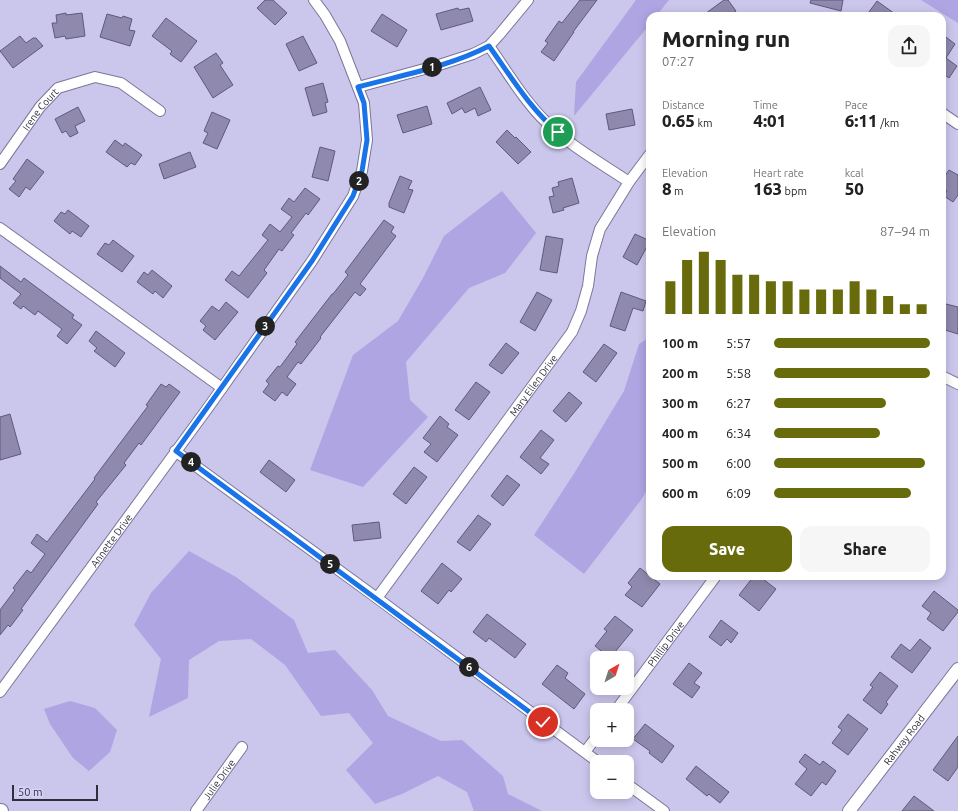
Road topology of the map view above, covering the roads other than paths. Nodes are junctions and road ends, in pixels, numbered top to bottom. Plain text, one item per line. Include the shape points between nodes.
1 (314, 0) edge
2 (528, 0) edge
3 (489, 46) junction
4 (358, 87) junction
5 (160, 111) dead end
6 (946, 116) edge
7 (958, 124) edge
8 (646, 159) edge
9 (0, 164) edge
10 (629, 182) junction
11 (0, 228) edge
12 (946, 378) edge
13 (958, 384) edge
14 (222, 388) junction
15 (176, 451) junction
16 (713, 580) edge
17 (377, 598) junction
18 (958, 669) edge
19 (0, 692) edge
20 (621, 703) edge
21 (590, 745) edge
22 (242, 747) dead end
23 (585, 752) junction
24 (590, 756) edge
25 (634, 789) edge
26 (196, 811) edge
27 (664, 811) edge
28 (849, 811) edge

1 - 4 street, Annette Drive via 338,37
2 - 3 street
3 - 4 street via 439,65
3 - 10 street via 547,123
4 - 14 street, Annette Drive via 364,103 367,140 362,171 353,196 312,261
5 - 9 street, Irene Court via 121,83 95,77 58,88 40,107
6 - 7 street
8 - 10 street, Mary Ellen Drive
10 - 17 street, Mary Ellen Drive via 600,229 592,256 588,286 572,332
11 - 14 street
12 - 13 street
14 - 15 street, Annette Drive
15 - 17 street
15 - 19 street, Annette Drive
16 - 20 street, Phillip Drive
17 - 23 street
18 - 28 street, Rahway Road
21 - 23 street
22 - 26 street, Julie Drive
23 - 24 street
25 - 27 street

